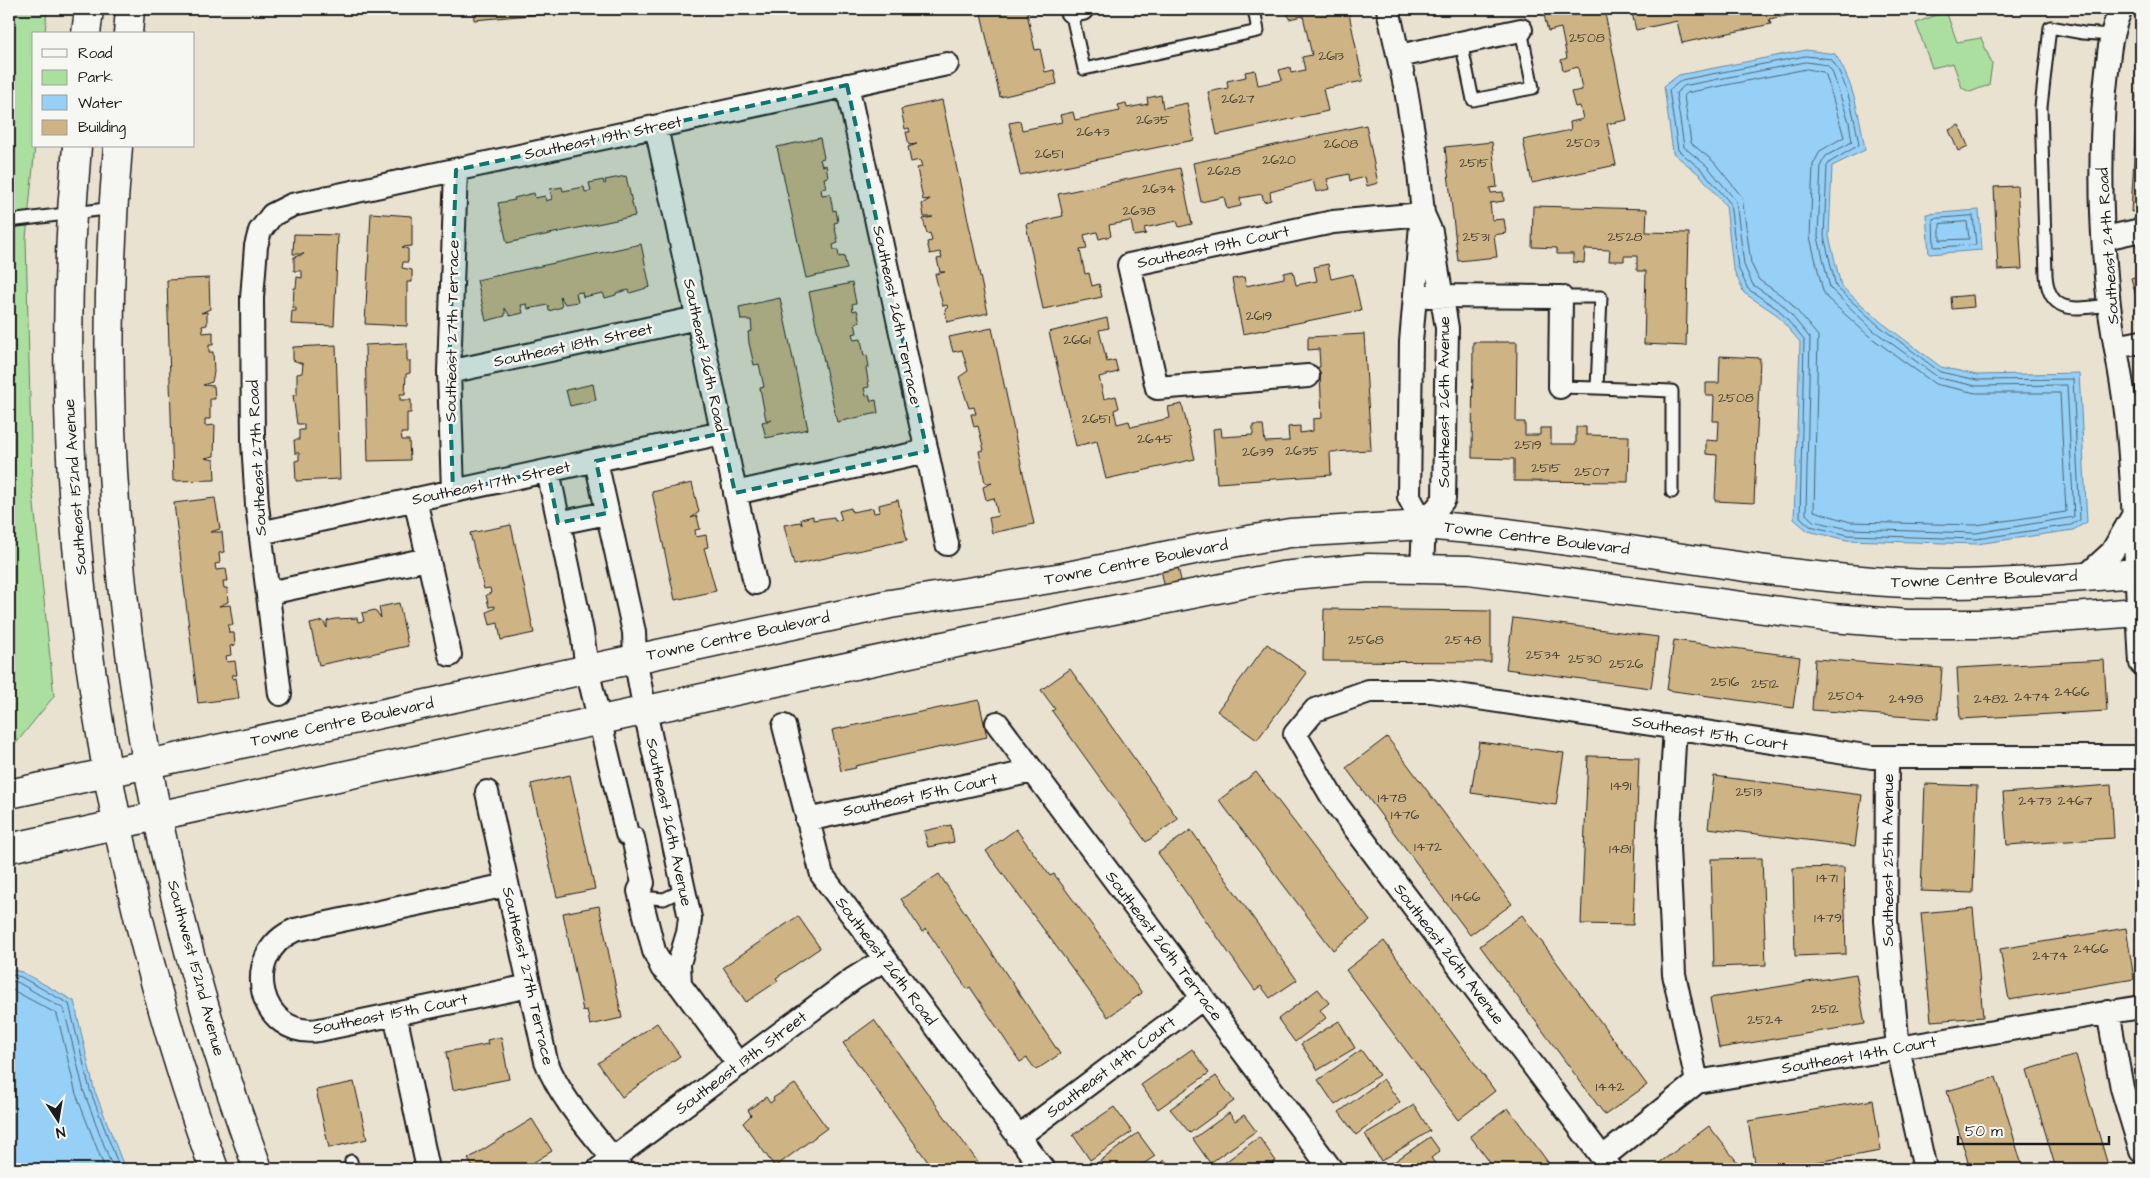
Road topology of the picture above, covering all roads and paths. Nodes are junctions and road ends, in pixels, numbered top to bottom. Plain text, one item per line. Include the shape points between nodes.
1 (89, 9) edge
2 (130, 9) edge
3 (1254, 9) edge
4 (1388, 9) edge
5 (2120, 9) edge
6 (1077, 10) edge
7 (1521, 30) joint
8 (86, 32) edge
9 (128, 32) edge
10 (2112, 36) junction
11 (1461, 42) junction
12 (1399, 56) junction
13 (947, 64) dead end
14 (847, 85) junction
15 (656, 127) junction
16 (77, 148) edge
17 (118, 148) edge
18 (456, 170) junction
19 (114, 208) junction
20 (71, 212) junction
21 (1423, 214) junction
22 (9, 221) edge
23 (264, 223) joint
24 (2141, 230) edge
25 (2105, 238) junction
26 (1414, 296) junction
27 (1441, 296) junction
28 (1562, 297) junction
29 (2109, 305) junction
30 (697, 318) junction
31 (2141, 342) edge
32 (2116, 347) junction
33 (449, 372) junction
34 (1308, 376) dead end
35 (1560, 387) joint
36 (1597, 388) junction
37 (722, 433) junction
38 (927, 451) junction
39 (596, 460) junction
40 (548, 471) junction
41 (452, 491) junction
42 (1672, 492) dead end
43 (735, 493) junction
44 (415, 499) junction
45 (607, 514) junction
46 (2134, 514) junction
47 (558, 522) junction
48 (1424, 525) junction
49 (260, 533) junction
50 (947, 544) dead end
51 (1208, 547) junction
52 (428, 559) junction
53 (1422, 568) junction
54 (2137, 573) junction
55 (2086, 576) junction
56 (1063, 577) junction
57 (755, 584) dead end
58 (1216, 588) junction
59 (269, 593) junction
60 (2138, 612) junction
61 (1068, 619) junction
62 (450, 655) dead end
63 (635, 658) junction
64 (2141, 663) edge
65 (587, 669) junction
66 (280, 694) dead end
67 (645, 711) junction
68 (601, 721) junction
69 (997, 723) dead end
70 (784, 726) dead end
71 (1675, 728) junction
72 (1295, 734) joint
73 (1888, 757) junction
74 (2141, 757) edge
75 (148, 764) junction
76 (1033, 771) junction
77 (109, 772) junction
78 (488, 792) dead end
79 (9, 794) edge
80 (158, 816) junction
81 (807, 820) junction
82 (119, 824) junction
83 (9, 848) edge
84 (507, 885) junction
85 (683, 890) junction
86 (639, 894) junction
87 (885, 959) junction
88 (680, 985) junction
89 (529, 986) junction
90 (1203, 998) junction
91 (2141, 1007) edge
92 (2108, 1012) junction
93 (395, 1014) junction
94 (1898, 1048) junction
95 (739, 1065) junction
96 (1697, 1082) junction
97 (1018, 1136) junction
98 (2141, 1150) edge
99 (1606, 1164) edge
100 (611, 1166) edge
101 (214, 1169) edge
102 (258, 1169) edge
103 (428, 1169) edge
104 (1042, 1169) edge
105 (1330, 1169) edge
106 (1925, 1169) edge

1 - 8 street
2 - 9 street
3 - 6 lane via 1258,31 1084,69
4 - 12 street, Southeast 26th Avenue
5 - 10 street, Southeast 24th Road
7 - 11 street
7 - 11 lane via 1533,88 1474,100
10 - 25 street, Southeast 24th Road via 2101,155
10 - 29 lane via 2050,27 2041,107 2049,295 2056,303 2069,307
11 - 12 street
12 - 21 street, Southeast 26th Avenue via 1416,147
13 - 14 street, Southeast 19th Street
14 - 15 street, Southeast 19th Street
14 - 38 street, Southeast 26th Terrace
15 - 18 street, Southeast 19th Street
15 - 30 street, Southeast 26th Road
16 - 20 street, Southeast 152nd Avenue
17 - 19 street
18 - 23 street, Southeast 19th Street via 292,205 274,213
18 - 33 street, Southeast 27th Terrace
19 - 20 lane
19 - 75 street via 109,353 114,490 128,638
20 - 22 lane
20 - 77 street, Southeast 152nd Avenue via 68,364 75,512 90,667
21 - 26 street, Southeast 26th Avenue
21 - 27 street, Southeast 26th Avenue via 1430,232
21 - 34 street, Southeast 19th Court via 1333,222 1130,265 1158,388
23 - 49 street, Southeast 27th Road via 256,246 251,320 254,469
24 - 25 street
25 - 29 street, Southeast 24th Road
26 - 27 street
26 - 48 street, Southeast 26th Avenue via 1409,497
27 - 28 street
27 - 48 street, Southeast 26th Avenue via 1447,328 1444,499
28 - 35 street
28 - 36 lane via 1601,297
29 - 32 street, Southeast 24th Road
30 - 33 street, Southeast 18th Street
30 - 37 street, Southeast 26th Road
31 - 32 street
32 - 46 street, Southeast 24th Road via 2127,420
33 - 41 street, Southeast 27th Terrace
35 - 36 lane
36 - 42 lane via 1672,391
37 - 39 street, Southeast 17th Street
37 - 43 street, Southeast 26th Road
38 - 43 street
38 - 50 street, Southeast 26th Terrace
39 - 40 street, Southeast 17th Street
39 - 45 street, Southeast 26th Avenue
40 - 41 street, Southeast 17th Street
40 - 47 street
41 - 44 street, Southeast 17th Street
43 - 57 street, Southeast 26th Road
44 - 49 street, Southeast 17th Street
44 - 52 street
45 - 47 street
45 - 63 street, Southeast 26th Avenue via 634,632
46 - 54 street, Southeast 24th Road
46 - 55 street via 2112,552
47 - 65 street
48 - 51 street, Towne Centre Boulevard via 1307,531
48 - 53 street
48 - 55 street, Towne Centre Boulevard via 1523,534 1854,580 1963,583
49 - 59 street, Southeast 27th Road
51 - 56 street, Towne Centre Boulevard
51 - 58 street
52 - 59 street
52 - 62 street
53 - 58 street via 1368,568 1282,576
53 - 60 street via 1512,574 1869,622 1980,624
54 - 55 street, Towne Centre Boulevard
54 - 60 street, Southeast 24th Road
56 - 61 street
56 - 63 street, Towne Centre Boulevard via 880,606
58 - 61 street
59 - 66 street, Southeast 27th Road
60 - 64 street, Southeast 24th Road
61 - 67 street
63 - 65 street, Towne Centre Boulevard
63 - 67 street, Southeast 26th Avenue
65 - 68 street
65 - 75 street, Towne Centre Boulevard
67 - 68 street
67 - 85 street, Southeast 26th Avenue
68 - 80 street
68 - 86 street via 627,834 633,838 643,883
69 - 76 street, Southeast 26th Terrace
70 - 81 street, Southeast 26th Road
71 - 72 street, Southeast 15th Court via 1431,691 1369,691 1315,710
71 - 73 street, Southeast 15th Court
71 - 96 street via 1668,847 1674,974
72 - 99 street, Southeast 26th Avenue via 1335,802
73 - 74 street, Southeast 15th Court
73 - 94 street, Southeast 25th Avenue via 1886,922
75 - 77 street, Towne Centre Boulevard
75 - 80 street, Southwest 152nd Avenue
76 - 81 street, Southeast 15th Court
76 - 90 street, Southeast 26th Terrace
77 - 79 street, Towne Centre Boulevard
77 - 82 street, Southeast 152nd Avenue
78 - 84 street, Southeast 27th Terrace
80 - 82 street
80 - 102 street, Southwest 152nd Avenue via 200,991
81 - 87 street, Southeast 26th Road via 822,875
82 - 83 street
82 - 101 street via 152,976
84 - 89 street, Southeast 27th Terrace
84 - 93 street, Southeast 15th Court via 295,930 275,942 264,959 262,976 267,1003 277,1018 294,1029 314,1031
85 - 86 lane via 664,899
85 - 88 street, Southeast 26th Avenue via 690,924 679,963
86 - 88 street via 654,951 662,968
87 - 95 street, Southeast 13th Street
87 - 97 street, Southeast 26th Road
88 - 95 street
89 - 93 street, Southeast 15th Court
89 - 100 street, Southeast 27th Terrace via 550,1073
90 - 97 street, Southeast 14th Court
90 - 105 street, Southeast 26th Terrace
91 - 92 street, Southeast 14th Court
92 - 94 street, Southeast 14th Court
92 - 98 street via 2122,1088
93 - 103 street
94 - 96 street, Southeast 14th Court
94 - 106 street, Southeast 25th Avenue
95 - 100 street, Southeast 13th Street
96 - 99 street, Southeast 14th Court
97 - 104 street, Southeast 26th Road

